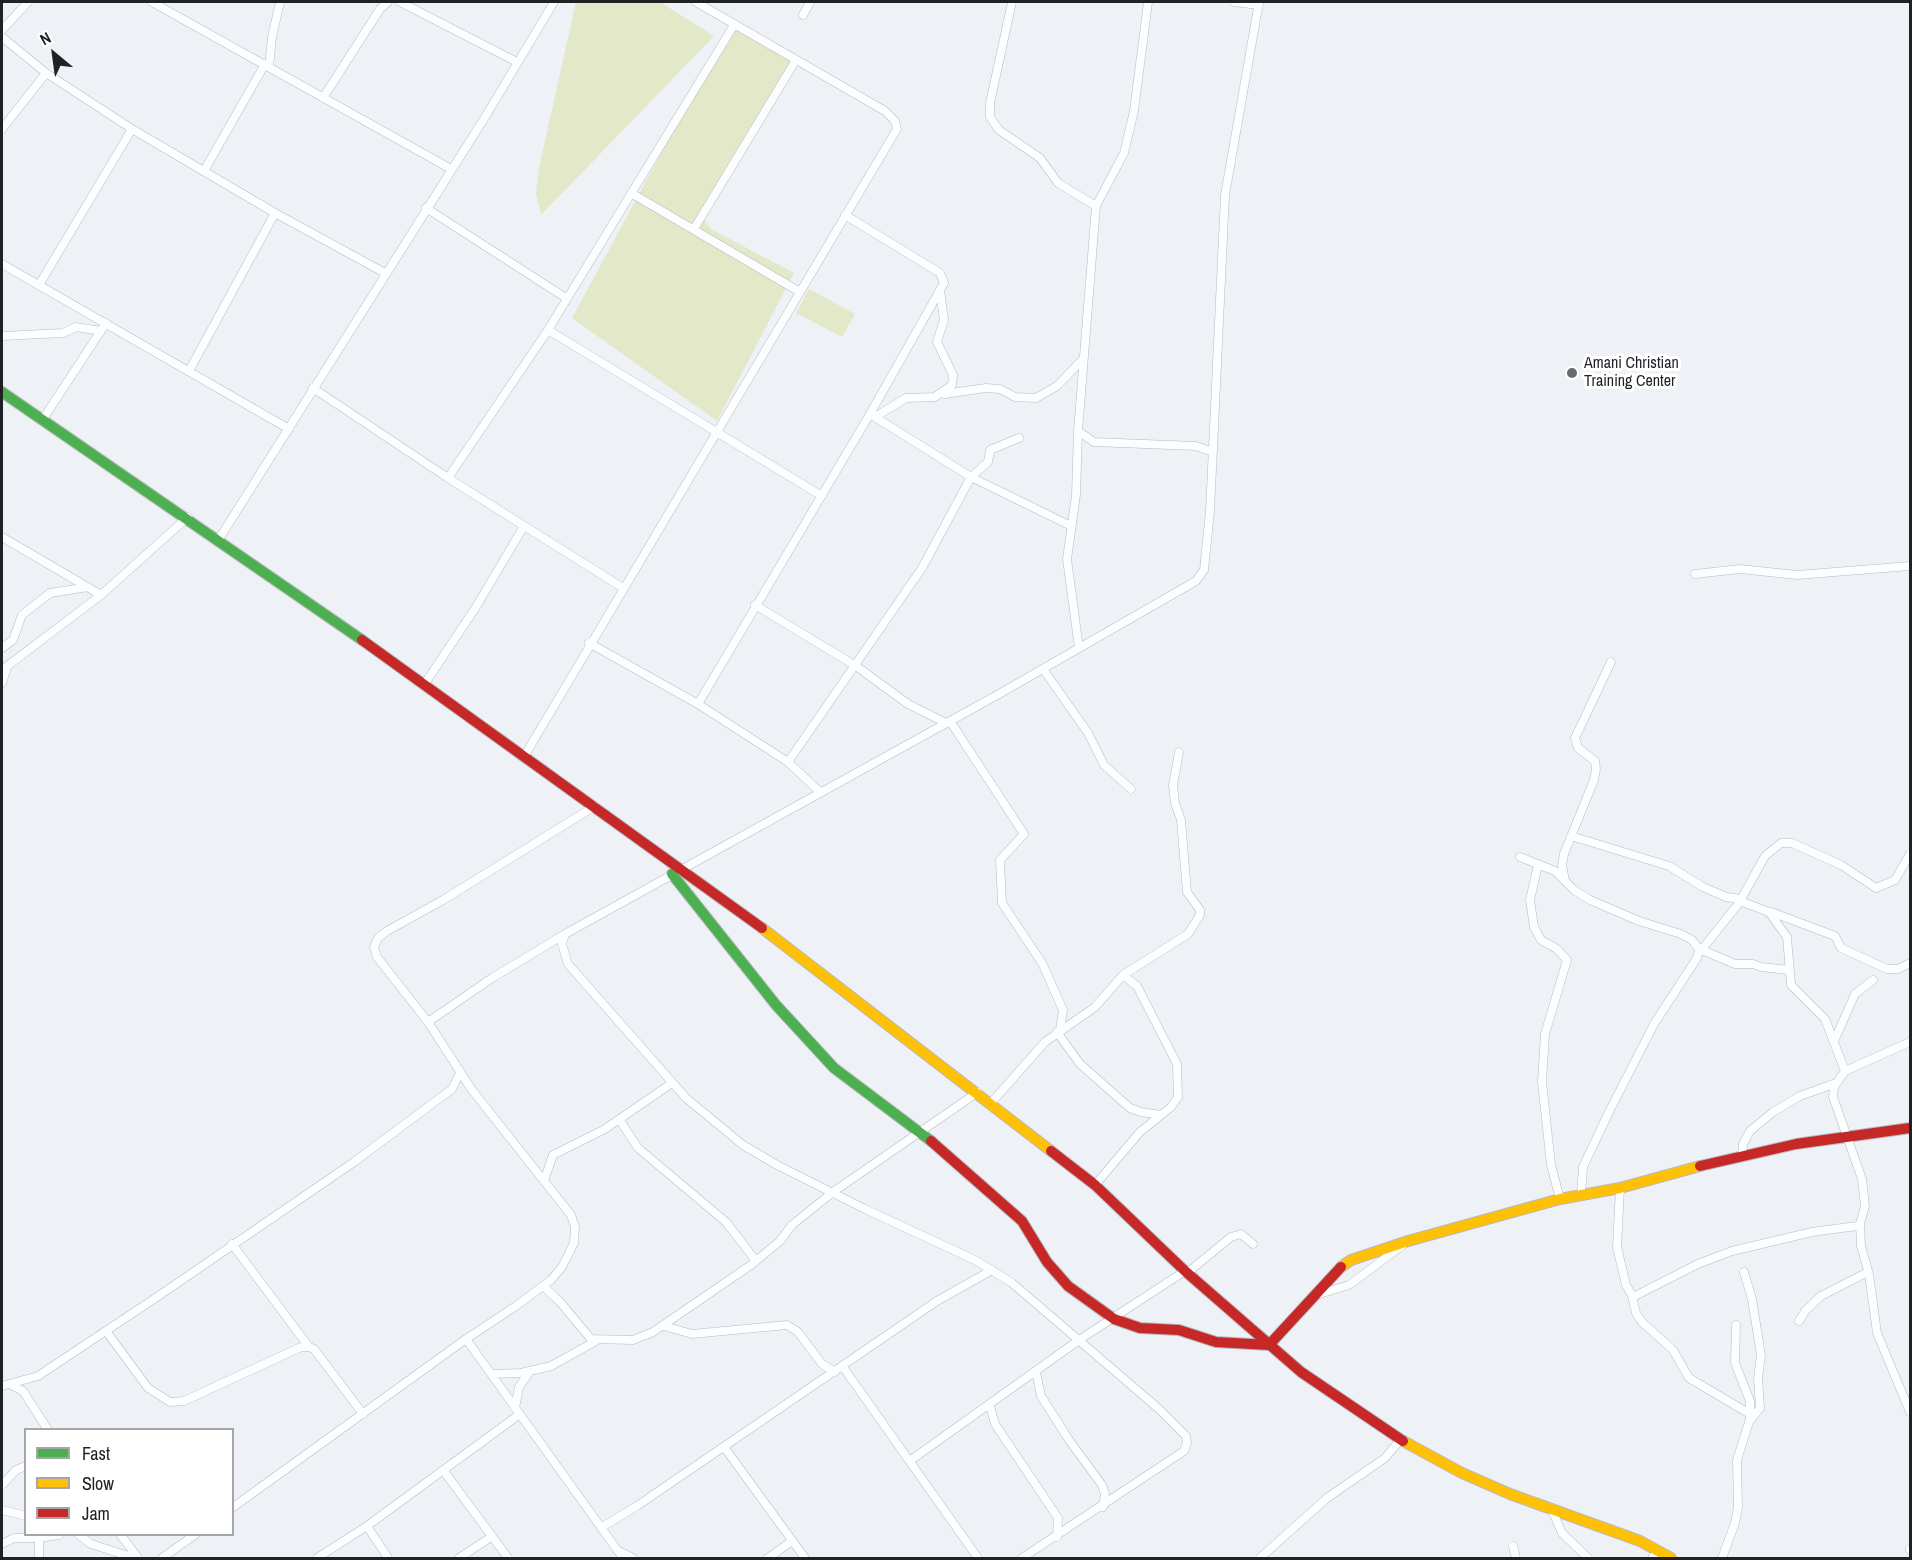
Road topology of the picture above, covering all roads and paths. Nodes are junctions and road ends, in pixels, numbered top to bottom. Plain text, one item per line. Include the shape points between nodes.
1 (28, 2) edge
2 (152, 2) edge
3 (280, 2) edge
4 (388, 2) edge
5 (400, 2) edge
6 (555, 2) edge
7 (696, 2) edge
8 (810, 2) edge
9 (1012, 2) edge
10 (1148, 2) edge
11 (1234, 2) edge
12 (1259, 3) edge
13 (803, 15) dead end
14 (734, 25) junction
15 (2, 30) edge
16 (2, 37) edge
17 (796, 60) junction
18 (517, 62) junction
19 (267, 66) junction
20 (46, 73) junction
21 (323, 98) junction
22 (2, 129) edge
23 (132, 129) junction
24 (451, 169) junction
25 (204, 171) junction
26 (631, 193) junction
27 (1096, 206) junction
28 (426, 208) junction
29 (275, 213) junction
30 (845, 215) junction
31 (694, 229) junction
32 (2, 264) edge
33 (385, 273) junction
34 (39, 285) junction
35 (940, 290) junction
36 (800, 292) junction
37 (566, 298) junction
38 (106, 323) junction
39 (548, 330) junction
40 (101, 331) junction
41 (2, 336) edge
42 (1083, 358) junction
43 (189, 371) junction
44 (314, 388) junction
45 (2, 392) edge
46 (941, 394) junction
47 (872, 415) junction
48 (43, 419) junction
49 (289, 429) junction
50 (1078, 430) junction
51 (714, 433) junction
52 (1019, 438) dead end
53 (1213, 452) junction
54 (971, 477) junction
55 (448, 478) junction
56 (822, 496) junction
57 (188, 517) junction
58 (524, 526) junction
59 (1071, 526) junction
60 (2, 537) edge
61 (219, 539) junction
62 (1911, 566) edge
63 (1695, 574) dead end
64 (88, 587) junction
65 (622, 588) junction
66 (101, 595) junction
67 (755, 605) junction
68 (589, 643) junction
69 (2, 648) edge
70 (1079, 648) junction
71 (1611, 662) dead end
72 (856, 666) junction
73 (4, 669) edge
74 (1043, 669) junction
75 (2, 683) edge
76 (424, 685) junction
77 (698, 704) junction
78 (948, 722) junction
79 (1179, 752) dead end
80 (525, 755) junction
81 (788, 762) junction
82 (1131, 789) dead end
83 (820, 792) junction
84 (595, 806) junction
85 (1571, 836) junction
86 (1911, 854) edge
87 (1520, 857) dead end
88 (1538, 865) junction
89 (677, 872) junction
90 (1566, 881) junction
91 (1740, 900) junction
92 (1769, 912) junction
93 (565, 933) junction
94 (1701, 951) junction
95 (1911, 963) edge
96 (1789, 970) junction
97 (1123, 975) junction
98 (1873, 980) dead end
99 (428, 1022) junction
100 (1059, 1031) junction
101 (1835, 1039) junction
102 (1911, 1042) edge
103 (1845, 1071) junction
104 (460, 1073) junction
105 (672, 1083) junction
106 (1836, 1083) junction
107 (453, 1088) junction
108 (472, 1090) junction
109 (978, 1092) junction
110 (991, 1103) junction
111 (1161, 1115) junction
112 (619, 1119) junction
113 (1911, 1128) edge
114 (921, 1133) junction
115 (1848, 1138) junction
116 (1742, 1155) junction
117 (544, 1181) junction
118 (1095, 1185) junction
119 (1620, 1188) junction
120 (833, 1192) junction
121 (1581, 1194) junction
122 (1560, 1199) junction
123 (1860, 1224) junction
124 (1408, 1240) junction
125 (232, 1244) junction
126 (1253, 1244) dead end
127 (756, 1261) junction
128 (992, 1270) junction
129 (1186, 1272) junction
130 (1744, 1272) dead end
131 (1868, 1272) junction
132 (543, 1286) junction
133 (1632, 1296) junction
134 (1311, 1297) junction
135 (1114, 1319) junction
136 (1799, 1321) dead end
137 (1736, 1325) dead end
138 (662, 1326) junction
139 (106, 1331) junction
140 (466, 1339) junction
141 (1079, 1340) junction
142 (596, 1341) junction
143 (1269, 1345) junction
144 (309, 1347) junction
145 (839, 1370) junction
146 (530, 1371) junction
147 (1036, 1372) junction
148 (492, 1374) junction
149 (11, 1385) junction
150 (2, 1386) edge
151 (990, 1406) junction
152 (518, 1411) junction
153 (1911, 1412) edge
154 (363, 1414) junction
155 (1749, 1418) junction
156 (47, 1428) edge
157 (1401, 1439) junction
158 (724, 1447) junction
159 (911, 1460) junction
160 (24, 1467) edge
161 (443, 1470) junction
162 (2, 1485) edge
163 (234, 1507) edge
164 (1103, 1507) junction
165 (1551, 1508) junction
166 (2, 1510) edge
167 (24, 1516) edge
168 (367, 1526) junction
169 (602, 1527) junction
170 (53, 1536) edge
171 (81, 1536) edge
172 (121, 1536) edge
173 (193, 1536) edge
174 (491, 1537) junction
175 (1057, 1537) junction
176 (39, 1539) junction
177 (792, 1542) junction
178 (2, 1544) edge
179 (1513, 1546) dead end
180 (618, 1551) junction
181 (1655, 1555) edge
182 (39, 1558) edge
183 (137, 1558) edge
184 (162, 1558) edge
185 (317, 1558) edge
186 (388, 1558) edge
187 (459, 1558) edge
188 (507, 1558) edge
189 (623, 1558) edge
190 (633, 1558) edge
191 (768, 1558) edge
192 (805, 1558) edge
193 (978, 1558) edge
194 (1022, 1558) edge
195 (1260, 1558) edge
196 (1516, 1558) edge
197 (1588, 1558) edge
198 (1671, 1558) edge
199 (1722, 1558) edge

1 - 15 street
2 - 19 street
3 - 19 street
4 - 21 street
5 - 18 street
6 - 18 street
7 - 14 street
8 - 13 street
9 - 27 street via 990,117 999,130 1040,158 1058,183
10 - 27 street via 1134,111 1124,153
11 - 12 street
12 - 53 street via 1225,195
14 - 17 street
14 - 26 street
16 - 20 street
17 - 30 street via 885,111 897,125
17 - 31 street
18 - 24 street
19 - 21 street
19 - 25 street
20 - 22 street
20 - 23 street
21 - 24 street
23 - 25 street
23 - 34 street
24 - 28 street
25 - 29 street
26 - 31 street
26 - 37 street
27 - 42 street
28 - 33 street
28 - 37 street
29 - 33 street
29 - 43 street
30 - 35 street via 940,273 945,280
30 - 36 street
31 - 36 street
32 - 34 street
33 - 44 street
34 - 38 street
35 - 46 street via 944,320 937,342 953,380
35 - 47 street
36 - 51 street
37 - 39 street
38 - 40 street
38 - 43 street
39 - 51 street
39 - 55 street
40 - 41 street via 76,327 63,333
40 - 48 street
42 - 46 street via 1057,386 1036,399 986,388
42 - 50 street
43 - 49 street
44 - 49 street
44 - 55 street
45 - 48 street
46 - 47 street via 906,398
47 - 54 street
47 - 56 street
48 - 57 street
49 - 61 street
50 - 53 street via 1094,442 1196,446
50 - 59 street
51 - 56 street
51 - 65 street
52 - 54 street via 990,450 987,462
53 - 70 street via 1206,558 1200,576 1184,590
54 - 59 street
54 - 72 street via 922,568
55 - 58 street
56 - 67 street
57 - 61 street
57 - 66 street
58 - 65 street
58 - 76 street
59 - 70 street via 1068,575
60 - 64 street
61 - 76 street
62 - 63 street via 1797,575 1740,569
64 - 66 street
64 - 69 street via 50,593 22,615 13,640
65 - 68 street
66 - 73 street
67 - 72 street
67 - 77 street
68 - 77 street
68 - 80 street
70 - 74 street
71 - 85 street via 1575,738 1578,748 1595,761 1596,769
72 - 78 street via 908,704
72 - 81 street
73 - 75 street
74 - 78 street
74 - 82 street via 1088,733 1104,765
76 - 80 street
77 - 81 street
78 - 83 street
78 - 100 street via 1024,834 1000,860 1002,903 1042,963 1063,1010
79 - 97 street via 1173,784 1175,803 1181,820 1187,892 1200,915 1188,934
80 - 84 street
81 - 83 street
83 - 89 street
84 - 89 street
84 - 99 street via 378,938 374,947 377,957
85 - 90 street via 1563,860
85 - 91 street via 1669,866 1703,887
86 - 91 street via 1895,880 1876,888 1841,866 1792,843 1781,843 1765,856
87 - 88 street
88 - 90 street via 1555,871
88 - 122 street via 1531,894 1533,922 1541,940 1567,960 1545,1034 1542,1082 1551,1165
89 - 93 street
89 - 109 street via 780,941
89 - 114 street via 758,984 816,1050 848,1080
90 - 94 street via 1612,910 1688,937
91 - 92 street
91 - 94 street
92 - 95 street via 1834,936 1840,948 1887,969
92 - 96 street via 1788,937
93 - 99 street
93 - 105 street via 562,944 568,964
94 - 96 street via 1735,964
94 - 121 street via 1654,1024 1608,1114 1583,1167
96 - 101 street via 1792,988 1822,1014
97 - 100 street via 1095,1007
97 - 111 street via 1137,986 1179,1068 1178,1097
98 - 101 street via 1855,994
99 - 104 street
100 - 110 street via 1038,1048
100 - 111 street via 1071,1054 1130,1107
101 - 103 street
102 - 103 street
103 - 106 street
104 - 107 street
104 - 108 street
105 - 112 street
105 - 120 street via 757,1155
106 - 115 street via 1833,1097
106 - 116 street via 1800,1096 1773,1112 1750,1131
107 - 108 street
107 - 125 street via 354,1162
108 - 117 street
109 - 110 street
109 - 114 street
110 - 118 street
111 - 118 street via 1140,1132
112 - 117 street via 553,1155
112 - 127 street via 638,1148 726,1222
113 - 115 street
114 - 120 street
114 - 135 street via 1022,1221 1047,1262 1068,1286
115 - 116 street
115 - 123 street via 1865,1196
116 - 119 street
117 - 132 street via 571,1215 575,1235 562,1267
118 - 129 street
119 - 121 street
119 - 133 street via 1617,1247
120 - 127 street
120 - 128 street
121 - 122 street
122 - 124 street
123 - 131 street
123 - 133 street via 1732,1251 1698,1264 1638,1297
124 - 134 street via 1349,1285
124 - 134 street via 1351,1260
125 - 139 street
125 - 144 street
126 - 129 street via 1240,1234 1231,1237
127 - 138 street
128 - 141 street via 1041,1305
128 - 145 street via 937,1301
129 - 135 street
129 - 143 street
130 - 155 street via 1761,1355 1760,1408
131 - 136 street via 1821,1296
131 - 153 street via 1877,1333
132 - 140 street
132 - 142 street via 585,1334
133 - 155 street via 1642,1322 1673,1350 1689,1378
134 - 143 street
135 - 141 street
135 - 143 street via 1147,1329 1179,1330 1216,1342
137 - 155 street via 1735,1363 1748,1396
138 - 142 street via 633,1340
138 - 145 street via 701,1334 787,1325 798,1332 822,1364
139 - 144 street via 148,1388 170,1402 184,1401
139 - 149 street via 38,1376
140 - 148 street
140 - 154 street
141 - 147 street
141 - 164 street via 1159,1409 1187,1439 1184,1451
142 - 146 street via 551,1366
143 - 157 street
144 - 154 street
145 - 158 street
145 - 159 street
146 - 148 street
146 - 152 street via 519,1387
147 - 151 street
147 - 164 street via 1041,1396 1102,1485 1106,1494
148 - 152 street
149 - 150 street
149 - 156 street via 22,1391
151 - 159 street
151 - 175 street via 995,1424 1059,1518
152 - 161 street
152 - 169 street
154 - 163 street
155 - 199 street via 1737,1460 1735,1523
157 - 165 street via 1462,1473
157 - 195 street via 1385,1458 1327,1498
158 - 169 street
158 - 177 street
159 - 193 street
160 - 162 street
161 - 168 street
161 - 174 street
164 - 175 street
165 - 181 street via 1596,1524
165 - 197 street via 1562,1533
166 - 167 street
168 - 185 street
168 - 186 street
169 - 180 street
170 - 176 street
171 - 183 street via 91,1544
172 - 183 street
173 - 184 street
174 - 187 street
174 - 188 street
175 - 194 street
176 - 178 street via 14,1538
176 - 182 street
177 - 191 street
177 - 192 street
179 - 196 street
180 - 189 street
180 - 190 street
181 - 198 street

